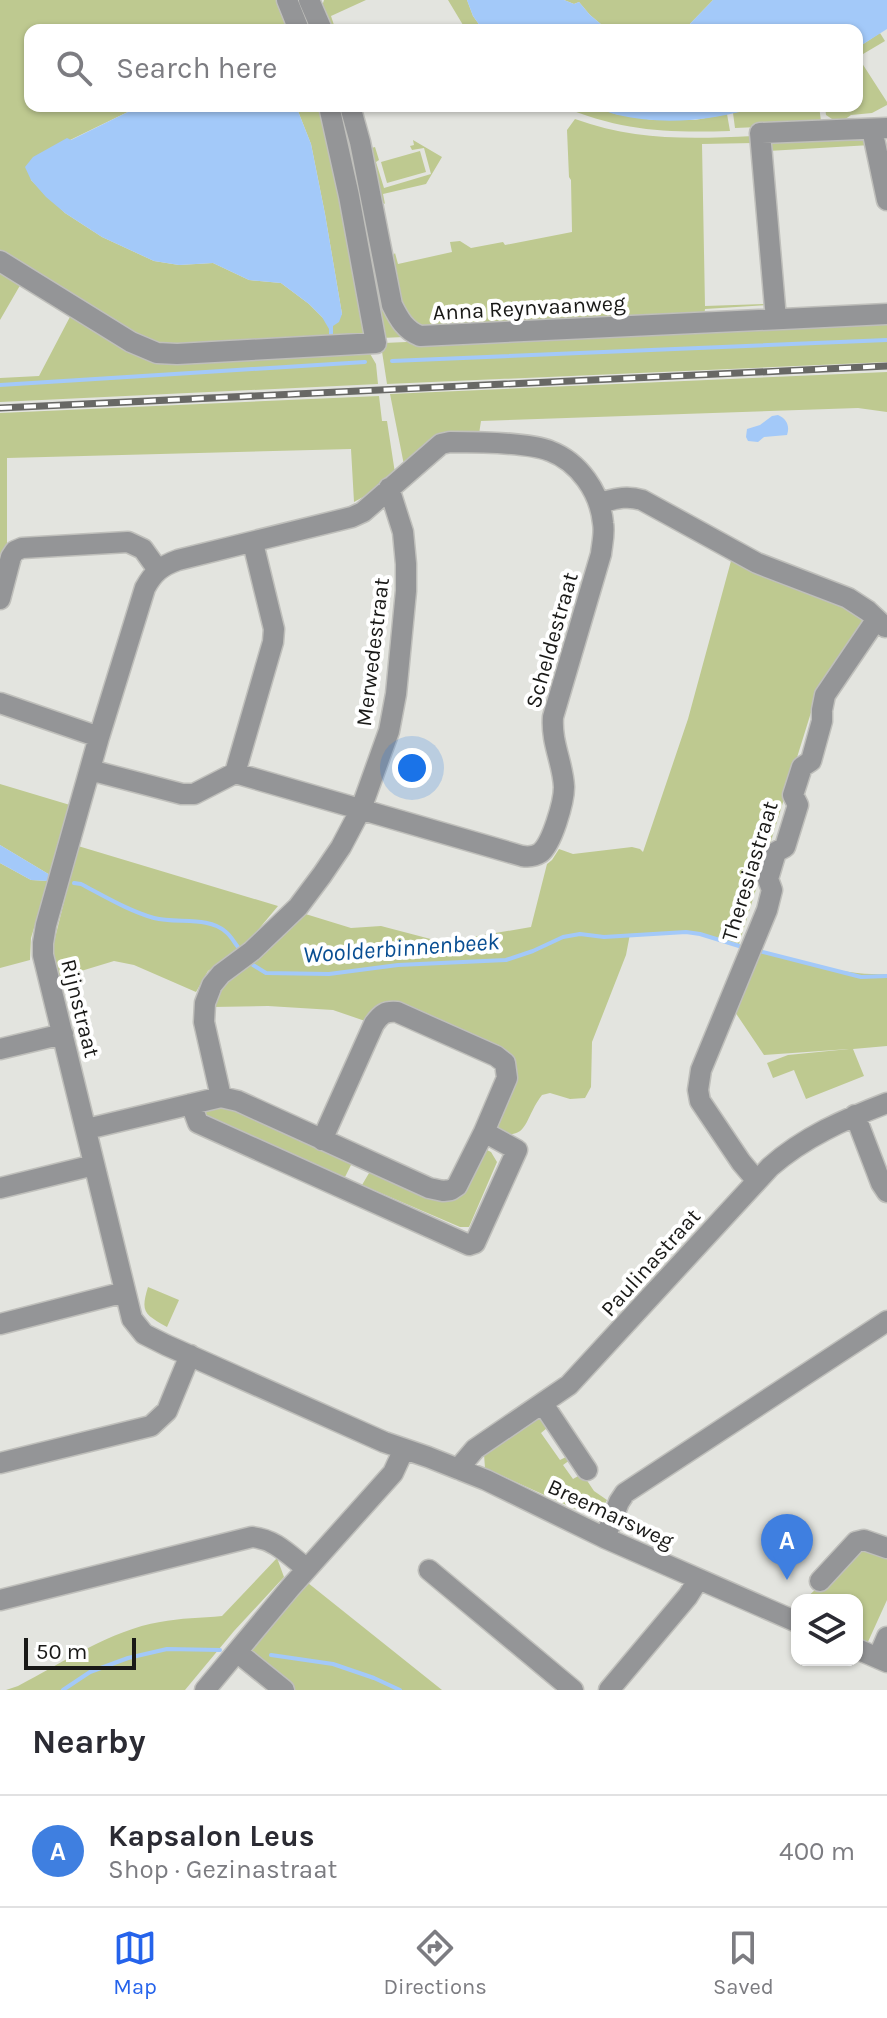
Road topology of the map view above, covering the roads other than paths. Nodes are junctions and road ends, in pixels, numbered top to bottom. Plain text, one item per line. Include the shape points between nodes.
1 (287, 0) edge
2 (309, 0) edge
3 (297, 24) edge
4 (319, 24) edge
5 (330, 112) edge
6 (352, 112) edge
7 (880, 128) edge
8 (887, 200) edge
9 (0, 261) edge
10 (887, 314) edge
11 (776, 319) junction
12 (389, 488) junction
13 (599, 503) junction
14 (253, 543) junction
15 (158, 570) junction
16 (0, 599) edge
17 (884, 625) edge
18 (0, 703) edge
19 (99, 737) junction
20 (90, 770) junction
21 (235, 773) junction
22 (361, 809) junction
23 (63, 1034) junction
24 (0, 1049) edge
25 (221, 1097) junction
26 (887, 1103) edge
27 (191, 1104) junction
28 (855, 1115) junction
29 (87, 1129) junction
30 (484, 1132) junction
31 (322, 1140) junction
32 (366, 1160) junction
33 (94, 1165) junction
34 (757, 1181) junction
35 (0, 1188) edge
36 (352, 1192) junction
37 (887, 1192) edge
38 (125, 1292) junction
39 (887, 1321) edge
40 (0, 1324) edge
41 (190, 1355) junction
42 (543, 1404) junction
43 (404, 1449) junction
44 (0, 1463) edge
45 (458, 1469) junction
46 (587, 1470) dead end
47 (605, 1538) junction
48 (887, 1548) edge
49 (307, 1569) junction
50 (429, 1570) dead end
51 (698, 1580) junction
52 (820, 1581) dead end
53 (0, 1600) edge
54 (791, 1619) edge
55 (887, 1637) edge
56 (237, 1652) junction
57 (863, 1652) edge
58 (883, 1660) edge
59 (205, 1690) edge
60 (284, 1690) edge
61 (573, 1690) edge
62 (609, 1690) edge

1 - 3 street
2 - 4 street
5 - 9 street via 376,343 157,353
6 - 11 street, Anna Reynvaanweg via 392,305 409,331 420,336
7 - 8 street
7 - 11 street via 760,133
10 - 11 street, Anna Reynvaanweg
12 - 13 street, Scheldestraat via 441,444 510,445 548,450 564,458 590,484
12 - 14 street via 352,517
12 - 22 street, Merwedestraat via 403,532 406,591 389,731
13 - 17 street via 621,497 642,500 757,563 858,603
13 - 22 street, Scheldestraat via 604,524 601,554 553,717 564,785 548,844 532,857 522,856
14 - 15 street via 178,560
14 - 21 street via 273,642
15 - 16 street via 143,549 128,542 22,548 11,557
15 - 19 street, Rijnstraat via 145,588
17 - 34 street, Theresiastraat via 825,695 811,761 802,767 793,795 798,805 785,847 776,852 768,879 772,890 767,910 701,1070 700,1101
18 - 19 street
19 - 20 street, Rijnstraat
20 - 21 street via 182,794 194,794
20 - 23 street, Rijnstraat via 43,943
21 - 22 street, Scheldestraat
22 - 25 street, Merwedestraat via 298,907 212,985 204,1022
23 - 24 street
23 - 29 street, Rijnstraat
25 - 27 street
25 - 31 street
26 - 28 street, Paulinastraat
27 - 29 street
27 - 36 street via 198,1123
28 - 34 street, Paulinastraat via 787,1152
28 - 37 street
29 - 33 street, Rijnstraat
30 - 31 street via 507,1078 505,1063 388,1011 374,1024
30 - 32 street via 451,1190 429,1188
30 - 36 street via 517,1150 475,1243 469,1245
31 - 32 street
32 - 36 street
33 - 35 street
33 - 38 street, Rijnstraat
34 - 42 street, Paulinastraat via 577,1377
38 - 40 street
38 - 41 street, Rijnstraat via 132,1319 144,1334
39 - 47 street via 625,1493
41 - 43 street, Rijnstraat
41 - 44 street via 167,1411 151,1426
42 - 45 street, Paulinastraat via 475,1449
42 - 46 street, Breemarsweg
43 - 45 street, Breemarsweg
43 - 49 street via 393,1473
45 - 47 street, Breemarsweg
47 - 51 street, Breemarsweg
48 - 52 street via 856,1542
49 - 53 street via 275,1543 252,1537
49 - 56 street
50 - 61 street
51 - 54 street, Breemarsweg
51 - 62 street
55 - 58 street
56 - 59 street
56 - 60 street
57 - 58 street

